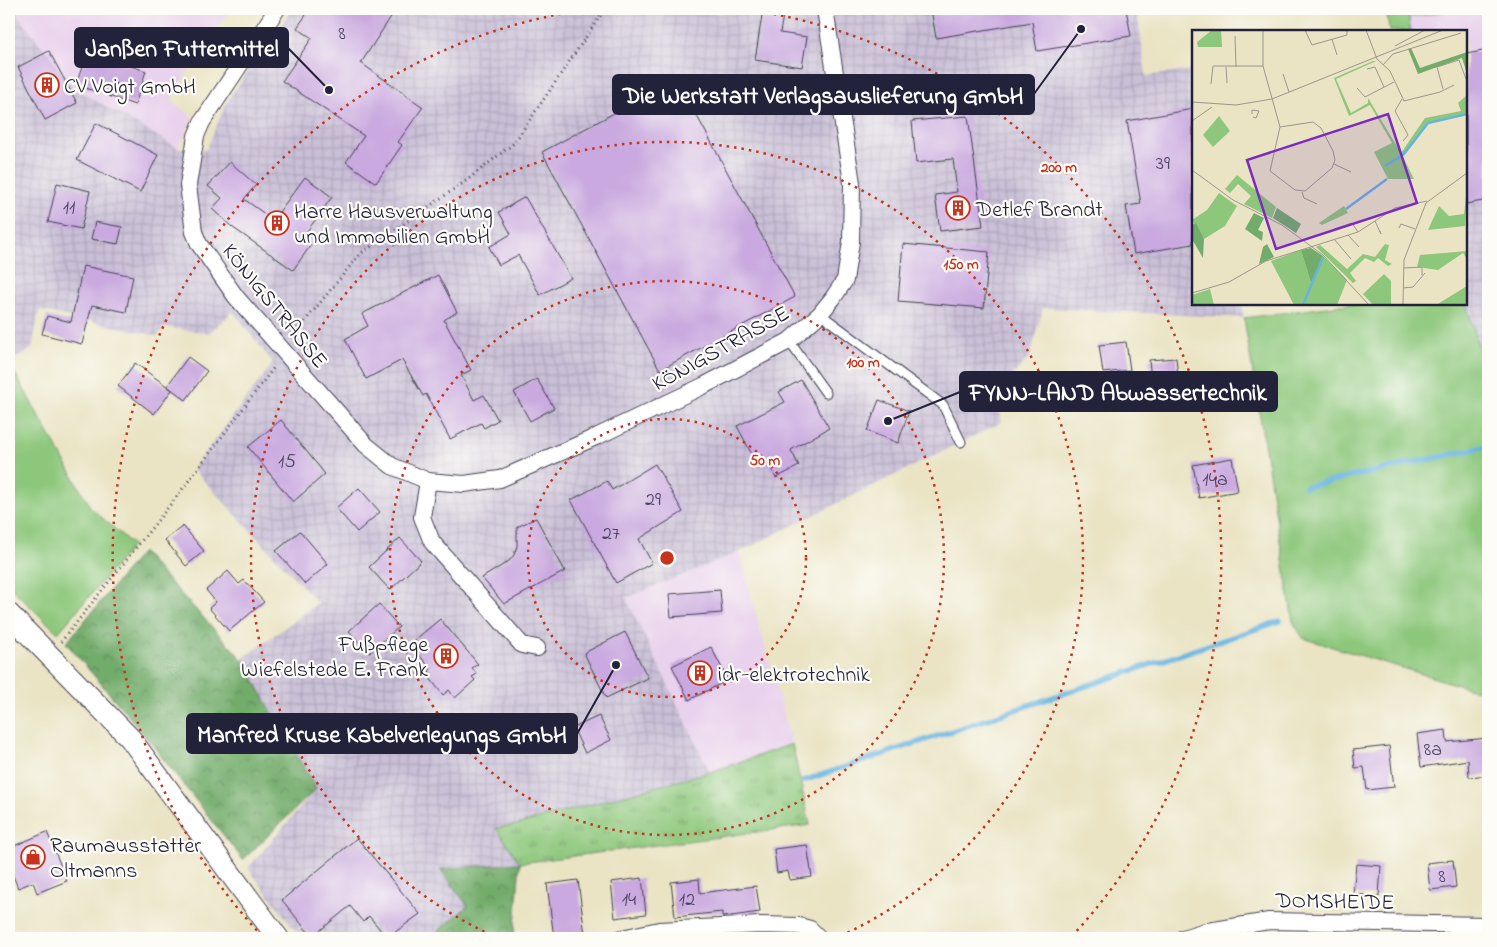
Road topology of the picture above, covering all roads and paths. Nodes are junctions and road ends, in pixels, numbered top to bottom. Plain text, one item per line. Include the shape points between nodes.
1 (277, 9) edge
2 (605, 9) edge
3 (824, 9) edge
4 (820, 314) junction
5 (789, 341) junction
6 (287, 346) junction
7 (826, 393) dead end
8 (961, 442) dead end
9 (428, 481) junction
10 (9, 614) edge
11 (537, 648) dead end
12 (50, 655) junction
13 (1488, 925) edge
14 (278, 938) edge
15 (622, 938) edge
16 (819, 938) edge
17 (1183, 938) edge

1 - 6 street, KÖNIGSTRASSE via 202,122 196,136 188,185 194,232 200,244 236,298
2 - 6 path via 514,143 466,182 360,254
3 - 4 street, KÖNIGSTRASSE via 852,183 851,242 845,280
4 - 5 street, KÖNIGSTRASSE
4 - 8 lane via 943,405
5 - 7 lane
5 - 9 street, KÖNIGSTRASSE via 607,432 500,479 464,484
6 - 9 street, KÖNIGSTRASSE via 366,445 392,466
6 - 12 path via 178,495
9 - 11 street via 422,517 432,542 522,645
10 - 12 street
12 - 14 street via 130,738
13 - 17 street, DOMSHEIDE via 1269,921
15 - 16 street via 659,930 761,924 799,926 810,929

